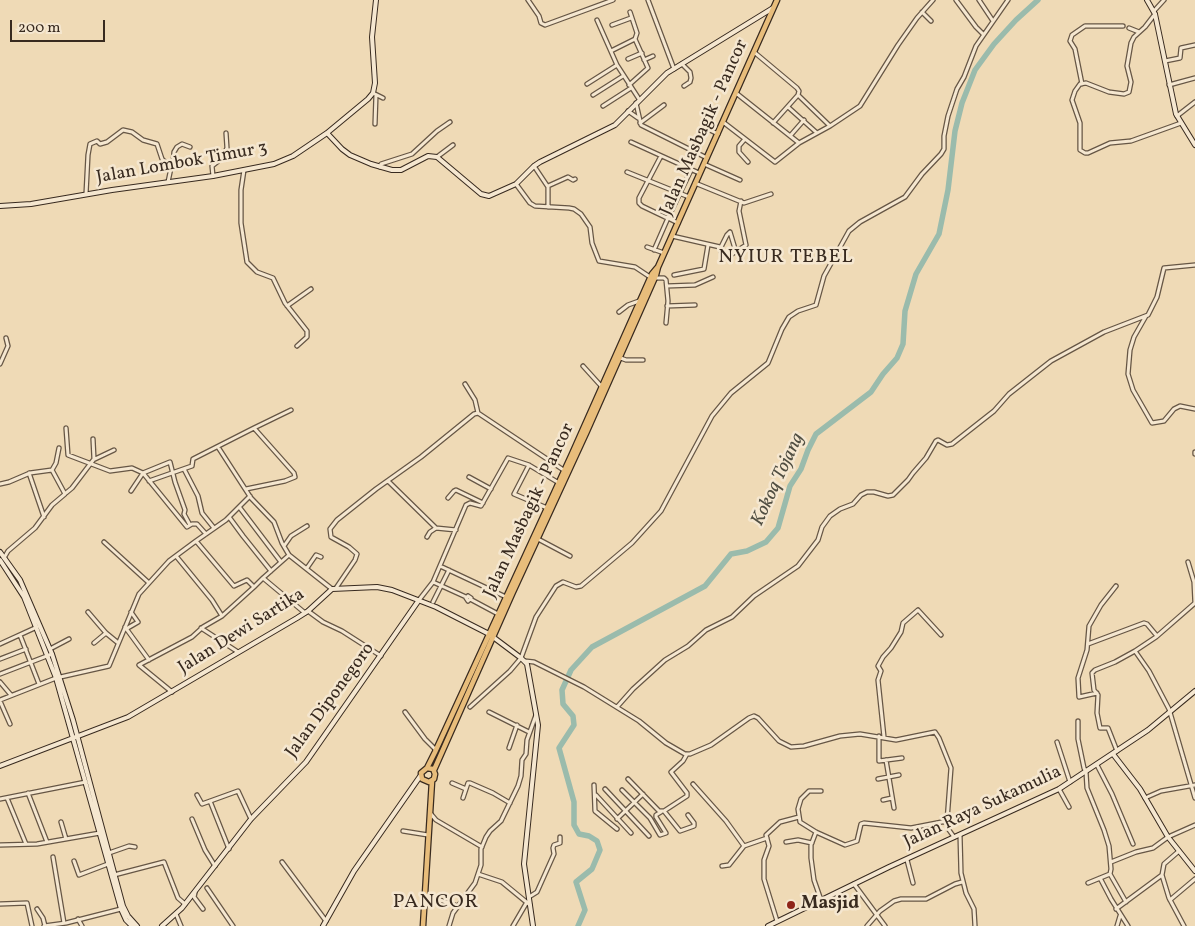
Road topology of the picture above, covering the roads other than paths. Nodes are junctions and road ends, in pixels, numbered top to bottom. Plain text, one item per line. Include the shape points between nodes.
1 (376, 0) edge
2 (528, 0) edge
3 (613, 0) edge
4 (648, 0) edge
5 (778, 0) edge
6 (933, 0) edge
7 (956, 0) edge
8 (979, 0) edge
9 (1008, 0) edge
10 (1147, 0) edge
11 (1164, 0) edge
12 (773, 8) junction
13 (630, 12) dead end
14 (922, 12) junction
15 (1155, 13) junction
16 (631, 18) junction
17 (597, 20) dead end
18 (931, 21) dead end
19 (993, 21) junction
20 (612, 25) dead end
21 (1123, 26) dead end
22 (1129, 28) dead end
23 (1139, 32) junction
24 (983, 34) junction
25 (635, 39) junction
26 (1195, 45) edge
27 (611, 51) junction
28 (754, 52) junction
29 (642, 53) junction
30 (653, 56) dead end
31 (628, 59) dead end
32 (644, 60) junction
33 (1165, 61) junction
34 (617, 64) junction
35 (682, 64) junction
36 (674, 69) junction
37 (623, 76) junction
38 (1195, 78) edge
39 (587, 84) dead end
40 (1082, 84) junction
41 (1169, 85) junction
42 (630, 86) junction
43 (684, 86) dead end
44 (736, 93) junction
45 (374, 94) junction
46 (593, 95) dead end
47 (798, 95) junction
48 (383, 98) dead end
49 (638, 101) junction
50 (1195, 102) edge
51 (664, 105) dead end
52 (603, 106) dead end
53 (788, 106) junction
54 (628, 112) junction
55 (1177, 116) junction
56 (639, 119) junction
57 (804, 120) junction
58 (450, 122) dead end
59 (723, 122) junction
60 (640, 123) junction
61 (773, 123) junction
62 (1181, 123) junction
63 (375, 124) dead end
64 (830, 126) junction
65 (704, 127) dead end
66 (817, 132) junction
67 (327, 133) junction
68 (226, 134) dead end
69 (718, 134) junction
70 (790, 136) junction
71 (745, 139) junction
72 (631, 142) dead end
73 (799, 144) junction
74 (1195, 145) edge
75 (453, 146) dead end
76 (190, 147) dead end
77 (436, 156) junction
78 (660, 156) junction
79 (707, 158) junction
80 (748, 162) dead end
81 (704, 164) junction
82 (534, 166) junction
83 (380, 167) junction
84 (170, 168) junction
85 (244, 170) junction
86 (691, 170) junction
87 (627, 172) dead end
88 (699, 173) junction
89 (213, 176) junction
90 (575, 179) dead end
91 (648, 180) junction
92 (740, 180) dead end
93 (168, 182) junction
94 (695, 183) junction
95 (516, 184) junction
96 (548, 186) junction
97 (680, 193) junction
98 (86, 194) junction
99 (771, 194) dead end
100 (689, 197) junction
101 (741, 201) junction
102 (0, 206) edge
103 (548, 207) junction
104 (668, 218) junction
105 (678, 223) junction
106 (672, 236) junction
107 (708, 245) junction
108 (647, 247) dead end
109 (721, 248) junction
110 (654, 250) junction
111 (736, 252) junction
112 (664, 253) junction
113 (1195, 265) edge
114 (674, 275) dead end
115 (713, 277) dead end
116 (652, 278) junction
117 (667, 286) junction
118 (310, 289) dead end
119 (640, 301) junction
120 (695, 305) dead end
121 (287, 306) junction
122 (667, 306) junction
123 (619, 312) dead end
124 (1146, 316) junction
125 (666, 323) dead end
126 (6, 338) dead end
127 (297, 346) dead end
128 (617, 356) junction
129 (643, 360) dead end
130 (0, 364) edge
131 (583, 366) dead end
132 (466, 384) dead end
133 (602, 387) junction
134 (595, 408) junction
135 (1195, 409) edge
136 (290, 410) dead end
137 (478, 413) junction
138 (66, 428) dead end
139 (254, 428) junction
140 (93, 439) dead end
141 (218, 446) junction
142 (59, 448) dead end
143 (114, 450) dead end
144 (94, 459) junction
145 (90, 464) junction
146 (529, 465) junction
147 (184, 469) junction
148 (52, 470) junction
149 (173, 472) junction
150 (566, 472) junction
151 (29, 473) junction
152 (143, 473) junction
153 (469, 477) dead end
154 (149, 481) junction
155 (388, 481) junction
156 (558, 483) junction
157 (0, 484) edge
158 (246, 489) junction
159 (491, 489) junction
160 (131, 491) dead end
161 (66, 493) junction
162 (250, 496) junction
163 (448, 498) dead end
164 (483, 503) junction
165 (240, 508) junction
166 (547, 508) junction
167 (44, 517) junction
168 (229, 517) junction
169 (190, 525) junction
170 (307, 526) dead end
171 (214, 528) junction
172 (436, 528) junction
173 (456, 530) junction
174 (206, 534) junction
175 (427, 537) dead end
176 (538, 539) junction
177 (196, 541) junction
178 (104, 542) dead end
179 (284, 546) junction
180 (0, 552) edge
181 (289, 554) junction
182 (176, 556) junction
183 (570, 556) dead end
184 (321, 557) dead end
185 (2, 559) edge
186 (281, 562) junction
187 (1188, 562) dead end
188 (440, 566) junction
189 (307, 568) junction
190 (271, 570) junction
191 (449, 570) junction
192 (12, 572) junction
193 (264, 578) junction
194 (148, 582) junction
195 (433, 582) junction
196 (440, 585) junction
197 (1116, 586) dead end
198 (254, 587) junction
199 (334, 588) junction
200 (506, 597) junction
201 (27, 599) junction
202 (419, 600) junction
203 (433, 602) dead end
204 (1195, 604) edge
205 (88, 612) dead end
206 (131, 612) junction
207 (306, 612) junction
208 (498, 614) junction
209 (222, 616) junction
210 (37, 627) junction
211 (126, 628) junction
212 (201, 628) junction
213 (106, 633) junction
214 (20, 635) junction
215 (491, 635) junction
216 (941, 635) dead end
217 (1157, 636) junction
218 (69, 639) dead end
219 (117, 642) junction
220 (94, 643) dead end
221 (0, 644) edge
222 (1088, 644) junction
223 (26, 649) junction
224 (1135, 651) junction
225 (238, 652) junction
226 (50, 653) junction
227 (381, 656) junction
228 (521, 658) junction
229 (0, 659) edge
230 (149, 660) junction
231 (32, 662) junction
232 (526, 662) junction
233 (0, 674) edge
234 (58, 677) junction
235 (0, 682) edge
236 (39, 684) junction
237 (1195, 691) edge
238 (172, 692) junction
239 (1097, 693) junction
240 (11, 695) junction
241 (0, 701) edge
242 (470, 707) dead end
243 (617, 708) junction
244 (405, 712) dead end
245 (489, 712) dead end
246 (1170, 712) junction
247 (537, 714) junction
248 (1078, 721) dead end
249 (10, 724) dead end
250 (516, 725) junction
251 (529, 732) junction
252 (879, 736) junction
253 (884, 737) junction
254 (76, 738) junction
255 (1057, 742) dead end
256 (509, 748) dead end
257 (436, 750) junction
258 (1115, 753) junction
259 (687, 754) junction
260 (902, 758) dead end
261 (886, 760) junction
262 (1097, 765) junction
263 (0, 766) edge
264 (427, 768) junction
265 (434, 770) junction
266 (1086, 772) junction
267 (421, 775) junction
268 (899, 775) dead end
269 (889, 777) junction
270 (628, 779) dead end
271 (878, 779) dead end
272 (432, 780) junction
273 (452, 783) dead end
274 (1070, 783) junction
275 (88, 784) junction
276 (693, 784) dead end
277 (594, 785) dead end
278 (1193, 786) edge
279 (466, 789) junction
280 (605, 789) dead end
281 (1059, 789) junction
282 (622, 790) dead end
283 (820, 791) dead end
284 (28, 793) junction
285 (643, 794) junction
286 (198, 795) dead end
287 (595, 795) junction
288 (7, 798) junction
289 (463, 798) dead end
290 (892, 798) junction
291 (1145, 798) junction
292 (1195, 798) edge
293 (0, 799) edge
294 (883, 800) dead end
295 (210, 801) junction
296 (510, 803) junction
297 (635, 803) junction
298 (1068, 807) dead end
299 (894, 808) dead end
300 (626, 811) junction
301 (663, 812) junction
302 (430, 813) junction
303 (688, 815) dead end
304 (799, 817) junction
305 (192, 819) dead end
306 (252, 819) junction
307 (618, 819) junction
308 (947, 821) junction
309 (61, 822) dead end
310 (1195, 825) edge
311 (617, 829) dead end
312 (403, 831) dead end
313 (816, 832) junction
314 (100, 833) junction
315 (631, 833) dead end
316 (960, 835) junction
317 (429, 836) junction
318 (649, 836) dead end
319 (1168, 836) junction
320 (560, 837) dead end
321 (66, 838) junction
322 (767, 838) junction
323 (954, 838) junction
324 (47, 842) junction
325 (786, 842) dead end
326 (812, 843) junction
327 (26, 844) junction
328 (1133, 844) dead end
329 (0, 845) edge
330 (744, 846) junction
331 (136, 847) dead end
332 (482, 847) junction
333 (229, 849) junction
334 (1179, 851) junction
335 (109, 853) junction
336 (53, 857) dead end
337 (907, 860) junction
338 (74, 861) dead end
339 (282, 862) dead end
340 (1110, 862) junction
341 (108, 864) junction
342 (215, 866) junction
343 (722, 866) dead end
344 (1195, 871) edge
345 (478, 874) junction
346 (1110, 874) junction
347 (113, 875) junction
348 (1162, 875) junction
349 (1100, 878) junction
350 (1195, 880) edge
351 (962, 882) junction
352 (913, 883) dead end
353 (1088, 883) dead end
354 (854, 884) junction
355 (207, 888) dead end
356 (195, 893) junction
357 (425, 895) junction
358 (820, 900) junction
359 (1170, 900) junction
360 (529, 901) junction
361 (1126, 902) junction
362 (0, 904) edge
363 (185, 904) junction
364 (458, 906) junction
365 (37, 909) dead end
366 (121, 909) junction
367 (203, 909) dead end
368 (1116, 909) junction
369 (176, 914) junction
370 (1120, 915) junction
371 (876, 916) junction
372 (78, 919) junction
373 (777, 921) junction
374 (64, 923) junction
375 (324, 924) edge
376 (32, 926) edge
377 (44, 926) edge
378 (82, 926) edge
379 (132, 926) edge
380 (137, 926) edge
381 (162, 926) edge
382 (180, 926) edge
383 (233, 926) edge
384 (423, 926) edge
385 (449, 926) edge
386 (513, 926) edge
387 (533, 926) edge
388 (768, 926) edge
389 (867, 926) edge
390 (885, 926) edge
391 (975, 926) edge
392 (1117, 926) edge
393 (1128, 926) edge
394 (1184, 926) edge

1 - 45 street via 372,37
2 - 3 street via 545,25
4 - 36 street
5 - 12 main road, Jalan Masbagik - Pancor
6 - 14 street
7 - 24 street
8 - 19 street
9 - 19 street
10 - 15 street
11 - 15 street
12 - 28 main road, Jalan Masbagik - Pancor
12 - 35 street
13 - 16 street
14 - 18 street
14 - 64 street via 860,106
15 - 23 street
15 - 33 street
16 - 20 street
16 - 25 street via 638,34
17 - 27 street
19 - 24 street
21 - 40 street via 1085,26 1072,35 1070,41 1076,49
22 - 23 street
23 - 40 street via 1132,40 1127,66 1131,82 1129,92 1109,92
24 - 228 street via 953,98 943,152 905,197 849,231 824,276 816,304 789,318 768,363 722,403 661,511 632,543 581,586 563,582 556,586 536,617
25 - 27 street
25 - 29 street
26 - 33 street via 1181,48 1180,58
27 - 34 street
28 - 44 main road, Jalan Masbagik - Pancor
28 - 47 street via 797,88
29 - 31 street
29 - 32 street
30 - 32 street
32 - 42 street via 647,68
33 - 41 street
34 - 37 street
34 - 39 street
35 - 36 street
35 - 43 street via 691,78
36 - 49 street
37 - 42 street
37 - 46 street
38 - 41 street
40 - 62 street via 1077,87 1072,100 1080,123 1080,150 1085,153
41 - 55 street
42 - 49 street
42 - 52 street
44 - 59 main road, Jalan Masbagik - Pancor
44 - 61 street
45 - 48 street
45 - 63 street
45 - 67 street, Jalan Lombok Timur 3
47 - 53 street
47 - 64 street
49 - 54 street
49 - 56 street
50 - 55 street
51 - 60 street
53 - 57 street
53 - 61 street
54 - 56 street
54 - 82 street via 609,128
55 - 62 street
56 - 60 street
57 - 66 street
57 - 70 street
58 - 83 street via 412,154
59 - 69 main road, Jalan Masbagik - Pancor
59 - 71 street
60 - 79 street
61 - 70 street
62 - 74 street
64 - 66 street
65 - 69 street
66 - 73 street
67 - 83 street via 347,153
67 - 85 street, Jalan Lombok Timur 3 via 282,161
68 - 89 street via 227,148 222,158 212,166
69 - 79 main road, Jalan Masbagik - Pancor
70 - 73 street
71 - 73 street via 775,162
71 - 80 street via 739,146 739,152
72 - 78 street
75 - 77 street
76 - 84 street via 182,144 177,147
77 - 83 street via 428,156 401,170
77 - 95 street via 484,196
78 - 86 street
78 - 91 street
79 - 81 main road, Jalan Masbagik - Pancor
81 - 88 main road, Jalan Masbagik - Pancor
81 - 92 street
82 - 95 street
82 - 96 street
84 - 93 street
84 - 98 street via 162,159 157,144 122,130 107,142 90,144
85 - 89 street, Jalan Lombok Timur 3
85 - 121 street via 241,222 247,262 257,272 273,278
86 - 88 street
86 - 97 street
87 - 91 street
88 - 94 main road, Jalan Masbagik - Pancor
89 - 93 street, Jalan Lombok Timur 3
90 - 96 street via 568,177
91 - 97 street
91 - 104 street via 639,205
93 - 98 street, Jalan Lombok Timur 3
94 - 100 main road, Jalan Masbagik - Pancor
94 - 101 street
95 - 103 street via 532,204
96 - 103 street
97 - 100 street
97 - 104 street
98 - 102 street, Jalan Lombok Timur 3
99 - 101 street
100 - 105 main road, Jalan Masbagik - Pancor
101 - 111 street via 738,211 746,244
103 - 116 street via 574,209 580,214 590,227 599,261 635,268
104 - 105 street
104 - 110 street
105 - 106 main road, Jalan Masbagik - Pancor
106 - 107 street
106 - 112 main road, Jalan Masbagik - Pancor
107 - 109 street
107 - 114 street via 704,269
108 - 110 street
109 - 111 street via 724,258
109 - 111 street via 730,232
110 - 112 street
112 - 116 main road, Jalan Masbagik - Pancor
113 - 124 street via 1164,268 1157,297
115 - 117 street via 695,285
116 - 117 street via 664,278
116 - 119 main road, Jalan Masbagik - Pancor
116 - 128 main road, Jalan Masbagik - Pancor
117 - 122 street
118 - 121 street
119 - 123 street
119 - 128 main road, Jalan Masbagik - Pancor
120 - 122 street
121 - 127 street via 308,334
122 - 125 street
124 - 135 street via 1130,350 1128,374 1133,390 1152,423 1164,421 1180,406
124 - 243 street via 1104,332 1051,361 952,444 936,441 926,458 893,495 867,492 830,516 822,526 818,540 798,566 754,596 732,617 706,630 665,660
126 - 130 street via 8,346
128 - 129 street via 626,360
128 - 133 main road, Jalan Masbagik - Pancor
128 - 134 main road, Jalan Masbagik - Pancor
131 - 133 street
132 - 137 street
133 - 134 main road, Jalan Masbagik - Pancor
134 - 150 main road, Jalan Masbagik - Pancor
136 - 139 street
137 - 150 street
137 - 155 street
138 - 145 street via 68,454
139 - 141 street
139 - 158 street via 295,477
140 - 144 street
141 - 147 street via 193,459 192,466
141 - 158 street
142 - 148 street
143 - 144 street
144 - 145 street
145 - 152 street via 112,471 132,468
145 - 161 street
146 - 156 street
146 - 159 street via 508,458
146 - 166 street via 514,494
147 - 149 street
147 - 171 street via 196,491 202,513
148 - 151 street
148 - 161 street
149 - 152 street via 170,462
149 - 154 street
149 - 169 street via 185,510 183,513
150 - 156 main road, Jalan Masbagik - Pancor
150 - 176 main road, Jalan Masbagik - Pancor
151 - 157 street
151 - 167 street
152 - 154 street
152 - 160 street
153 - 159 street
154 - 169 street via 187,527
155 - 172 street
155 - 199 street via 342,515 330,529 331,537 357,554
156 - 166 main road, Jalan Masbagik - Pancor
158 - 162 street
159 - 164 street
161 - 167 street
162 - 165 street
162 - 179 street via 274,522
163 - 164 street via 456,490
164 - 173 street, Jalan Diponegoro via 480,506 466,505
165 - 168 street
165 - 186 street
166 - 200 main road, Jalan Masbagik - Pancor
167 - 185 street
168 - 171 street
168 - 190 street
169 - 174 street via 197,524
170 - 179 street via 291,536
171 - 174 street
172 - 173 street
172 - 175 street
173 - 188 street, Jalan Diponegoro
174 - 177 street
176 - 183 street
176 - 215 main road, Jalan Masbagik - Pancor
177 - 182 street
177 - 198 street via 234,586 246,580
178 - 194 street
179 - 181 street
180 - 185 street
181 - 186 street
181 - 189 street
182 - 194 street
182 - 209 street
184 - 189 street via 316,556
185 - 192 street
186 - 190 street
187 - 204 street via 1194,582
188 - 191 street
188 - 195 street, Jalan Diponegoro
189 - 199 street
190 - 193 street
191 - 196 street
191 - 200 street
192 - 201 street
192 - 201 street via 18,576
193 - 198 street
193 - 207 street
194 - 206 street
195 - 196 street
195 - 202 street, Jalan Diponegoro
196 - 203 street
196 - 208 street
197 - 222 street via 1091,622
198 - 209 street
199 - 202 street via 384,588
199 - 207 street, Jalan Dewi Sartika
200 - 208 main road, Jalan Masbagik - Pancor
201 - 210 street
201 - 226 street
202 - 215 street
202 - 227 street, Jalan Diponegoro
204 - 217 street
205 - 213 street
206 - 211 street
206 - 211 street via 138,622
207 - 225 street, Jalan Dewi Sartika
207 - 227 street
208 - 215 main road, Jalan Masbagik - Pancor
209 - 212 street
210 - 214 street
210 - 226 street
211 - 219 street
211 - 230 street
212 - 225 street
212 - 230 street via 192,637
213 - 219 street
213 - 220 street
214 - 221 street
214 - 223 street
215 - 228 street
215 - 257 main road, Jalan Masbagik - Pancor
215 - 265 main road, Jalan Masbagik - Pancor
216 - 253 street via 918,610 903,624 879,664
217 - 222 street via 1144,623
217 - 224 street
218 - 226 street
219 - 234 street via 107,666
222 - 239 street via 1078,678 1078,696
223 - 229 street
223 - 231 street
224 - 239 street via 1093,672
224 - 246 street
225 - 238 street, Jalan Dewi Sartika
226 - 231 street
226 - 234 street
227 - 306 street, Jalan Diponegoro via 306,762
228 - 232 street
228 - 242 street
230 - 238 street via 139,665
231 - 233 street
231 - 236 street
232 - 243 street via 534,662 573,681
232 - 247 street
234 - 236 street
234 - 254 street
235 - 240 street
236 - 240 street
237 - 246 street, Jalan Raya Sukamulia
238 - 254 street, Jalan Dewi Sartika via 122,720
239 - 258 street via 1100,728 1108,728
240 - 241 street
241 - 249 street
243 - 259 street
244 - 257 street
245 - 250 street
246 - 258 street, Jalan Raya Sukamulia
246 - 278 street
247 - 251 street
247 - 360 street via 524,864
248 - 266 street
250 - 251 street
250 - 256 street
251 - 296 street via 520,783
252 - 253 street
252 - 259 street via 840,736 791,747 779,741 754,716 711,745
252 - 261 street via 878,761
253 - 308 street via 896,740 933,732 938,734 951,770
254 - 263 street, Jalan Dewi Sartika
254 - 275 street
255 - 274 street
257 - 264 main road, Jalan Masbagik - Pancor
258 - 262 street, Jalan Raya Sukamulia
258 - 291 street
259 - 301 street via 671,772 687,796
260 - 261 street
261 - 269 street
262 - 266 street, Jalan Raya Sukamulia
262 - 328 street
264 - 265 main road
264 - 267 main road
265 - 272 main road
266 - 274 street, Jalan Raya Sukamulia
266 - 340 street via 1087,788 1104,830
267 - 272 main road via 425,781
267 - 375 street via 354,871
268 - 269 street
269 - 271 street
269 - 290 street
270 - 285 street
272 - 302 main road
273 - 279 street
274 - 281 street, Jalan Raya Sukamulia
275 - 284 street
275 - 314 street
275 - 335 street
276 - 330 street
277 - 287 street
278 - 291 street via 1161,791
278 - 292 street
279 - 289 street
279 - 296 street via 470,783
280 - 300 street
281 - 298 street
281 - 316 street, Jalan Raya Sukamulia
282 - 297 street
283 - 304 street via 809,791 800,799
284 - 288 street
284 - 324 street
285 - 297 street
285 - 301 street
286 - 295 street via 201,804
287 - 307 street
287 - 311 street via 595,811
288 - 293 street
288 - 327 street
290 - 294 street
290 - 299 street
291 - 319 street
295 - 306 street via 238,791
295 - 333 street
296 - 332 street
297 - 300 street
297 - 301 street via 650,818 660,835 666,833 656,815
300 - 307 street
300 - 318 street
301 - 303 street via 680,831 694,826
302 - 317 main road
302 - 332 street via 436,820
304 - 313 street
304 - 322 street via 780,822 766,834
305 - 342 street
306 - 333 street, Jalan Diponegoro
307 - 315 street
308 - 313 street via 911,828 863,823 858,839 846,845
308 - 323 street
309 - 321 street
310 - 319 street
312 - 317 street
313 - 326 street
314 - 321 street
314 - 341 street
316 - 323 street, Jalan Raya Sukamulia
316 - 351 street
317 - 357 main road
319 - 334 street
319 - 340 street via 1153,848
320 - 360 street via 537,891
321 - 324 street
322 - 330 street
322 - 373 street via 769,847 764,861 764,879
323 - 337 street, Jalan Raya Sukamulia
324 - 327 street
325 - 326 street
326 - 358 street via 813,875
327 - 329 street
330 - 343 street via 729,865
331 - 335 street
332 - 345 street
333 - 342 street, Jalan Diponegoro
334 - 344 street
334 - 348 street via 1164,864
335 - 347 street
336 - 374 street
337 - 352 street
337 - 354 street, Jalan Raya Sukamulia
338 - 341 street via 78,875
339 - 375 street
340 - 346 street
341 - 347 street
342 - 356 street, Jalan Diponegoro
345 - 360 street via 498,880
345 - 364 street via 470,892
346 - 349 street
346 - 361 street
347 - 363 street via 164,862 176,892
347 - 366 street
347 - 380 street via 125,910
348 - 359 street
348 - 361 street
349 - 353 street
349 - 368 street
350 - 359 street
351 - 371 street via 926,899 894,901
351 - 391 street via 974,908
354 - 358 street, Jalan Raya Sukamulia
354 - 371 street
355 - 383 street
356 - 363 street, Jalan Diponegoro
356 - 367 street via 194,897
357 - 364 street
357 - 384 main road
358 - 373 street, Jalan Raya Sukamulia
359 - 394 street
360 - 386 street
360 - 387 street
361 - 368 street
362 - 376 street via 27,903
363 - 369 street, Jalan Diponegoro
364 - 385 street
365 - 377 street
366 - 372 street
366 - 379 street
368 - 370 street
369 - 381 street, Jalan Diponegoro
369 - 382 street
370 - 392 street
370 - 393 street
371 - 389 street
371 - 390 street
372 - 374 street
372 - 378 street
373 - 388 street, Jalan Raya Sukamulia
374 - 377 street

